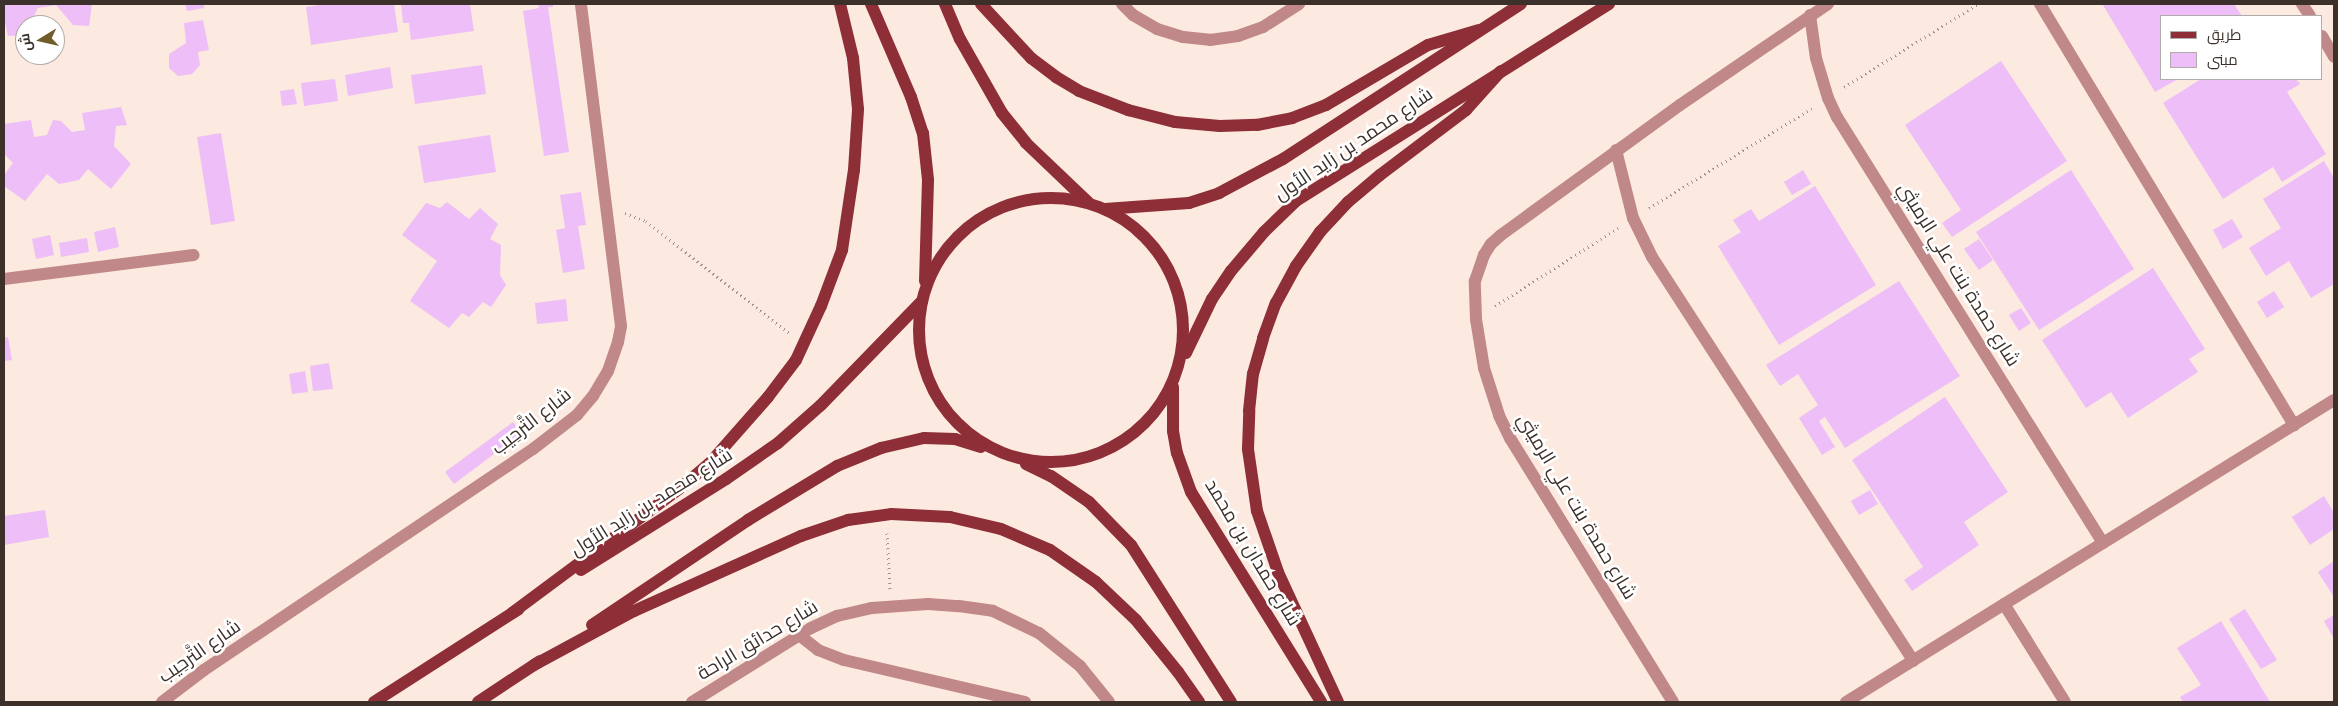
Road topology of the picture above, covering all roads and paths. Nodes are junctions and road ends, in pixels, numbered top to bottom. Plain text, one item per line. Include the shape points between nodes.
1 (581, 4) edge
2 (840, 4) edge
3 (871, 4) edge
4 (945, 4) edge
5 (981, 4) edge
6 (1122, 4) edge
7 (1299, 4) edge
8 (1521, 4) edge
9 (1609, 4) edge
10 (1828, 4) edge
11 (1978, 4) edge
12 (2040, 4) edge
13 (2302, 4) edge
14 (1810, 15) junction
15 (2309, 15) edge
16 (1479, 30) junction
17 (2323, 38) edge
18 (2334, 57) edge
19 (1501, 71) junction
20 (1828, 98) junction
21 (1616, 150) junction
22 (1088, 202) junction
23 (606, 207) junction
24 (1105, 209) junction
25 (1633, 218) junction
26 (192, 254) dead end
27 (4, 279) edge
28 (924, 296) junction
29 (1476, 319) junction
30 (803, 344) junction
31 (1175, 379) junction
32 (2334, 400) edge
33 (2294, 425) junction
34 (1005, 454) junction
35 (886, 514) junction
36 (2103, 543) junction
37 (2004, 604) junction
38 (890, 607) junction
39 (512, 613) junction
40 (799, 635) junction
41 (1912, 661) junction
42 (534, 665) junction
43 (162, 702) edge
44 (374, 702) edge
45 (478, 702) edge
46 (692, 702) edge
47 (1025, 702) edge
48 (1109, 702) edge
49 (1199, 702) edge
50 (1231, 702) edge
51 (1321, 702) edge
52 (1338, 702) edge
53 (1673, 702) edge
54 (1846, 702) edge
55 (2065, 702) edge

1 - 23 street, شارع التَّرحِيب
2 - 30 main road via 853,58 858,109 854,170 842,250
3 - 28 main road via 923,133 928,180
4 - 22 main road via 960,39 1002,113 1032,149
5 - 16 main road via 1031,58 1079,91 1128,110 1174,122 1220,126 1256,125 1309,112 1428,45
6 - 7 street via 1133,15 1157,29 1183,37 1210,40 1238,36 1263,26
8 - 16 main road, شارع محمد بن زايد الأول
9 - 19 main road, شارع محمد بن زايد الأول
10 - 14 street, شارع حمدة بنت علي الرميثي
11 - 20 path
12 - 33 street
13 - 15 street
14 - 20 street, شارع حمدة بنت علي الرميثي via 1816,58
14 - 21 street, شارع حمدة بنت علي الرميثي
16 - 24 main road, شارع محمد بن زايد الأول via 1283,159 1219,193 1189,202
17 - 18 street
19 - 31 main road, شارع محمد بن زايد الأول via 1347,167 1290,207 1231,271 1193,336
19 - 52 main road via 1466,110 1367,186 1320,232 1276,303 1253,374 1248,448 1257,511 1275,564
20 - 25 path
20 - 36 street, شارع حمدة بنت علي الرميثي via 1851,141
21 - 25 street
21 - 29 street, شارع حمدة بنت علي الرميثي via 1491,244 1475,281
22 - 24 main road
22 - 28 main road via 1049,197 1026,200 982,217 946,249
23 - 30 path via 646,221
23 - 43 street, شارع التَّرحِيب via 621,326 608,371 577,415 533,449 212,664
24 - 31 main road via 1127,222 1152,245 1170,274 1181,306 1183,340
25 - 29 path
25 - 41 street via 1663,276
26 - 27 street
28 - 34 main road via 920,342 930,382 951,417 977,439
28 - 39 main road, شارع محمد بن زايد الأول via 821,405 778,443
29 - 53 street, شارع حمدة بنت علي الرميثي via 1490,392 1510,438
30 - 39 main road via 796,360 768,397 709,464
31 - 34 main road via 1145,424 1105,452 1058,463 1034,462
31 - 51 main road, شارع حمدان بن محمد via 1171,407 1174,438 1191,492
32 - 33 street
33 - 36 street
34 - 42 main road via 955,439 924,438 881,448 837,466 748,520
34 - 50 main road via 1051,476 1089,502 1131,544
35 - 38 path
35 - 42 main road via 848,520 801,536 634,611
35 - 49 main road via 950,517 1002,529 1050,550 1096,582 1136,620
36 - 37 street
37 - 41 street
37 - 55 street
38 - 40 street, شارع حدائق الراحة via 837,616
38 - 48 street, شارع حدائق الراحة via 928,604 993,611 1058,647 1080,666
39 - 44 main road, شارع محمد بن زايد الأول
40 - 46 street, شارع حدائق الراحة
40 - 47 street via 818,650 844,660
41 - 54 street
42 - 45 main road

